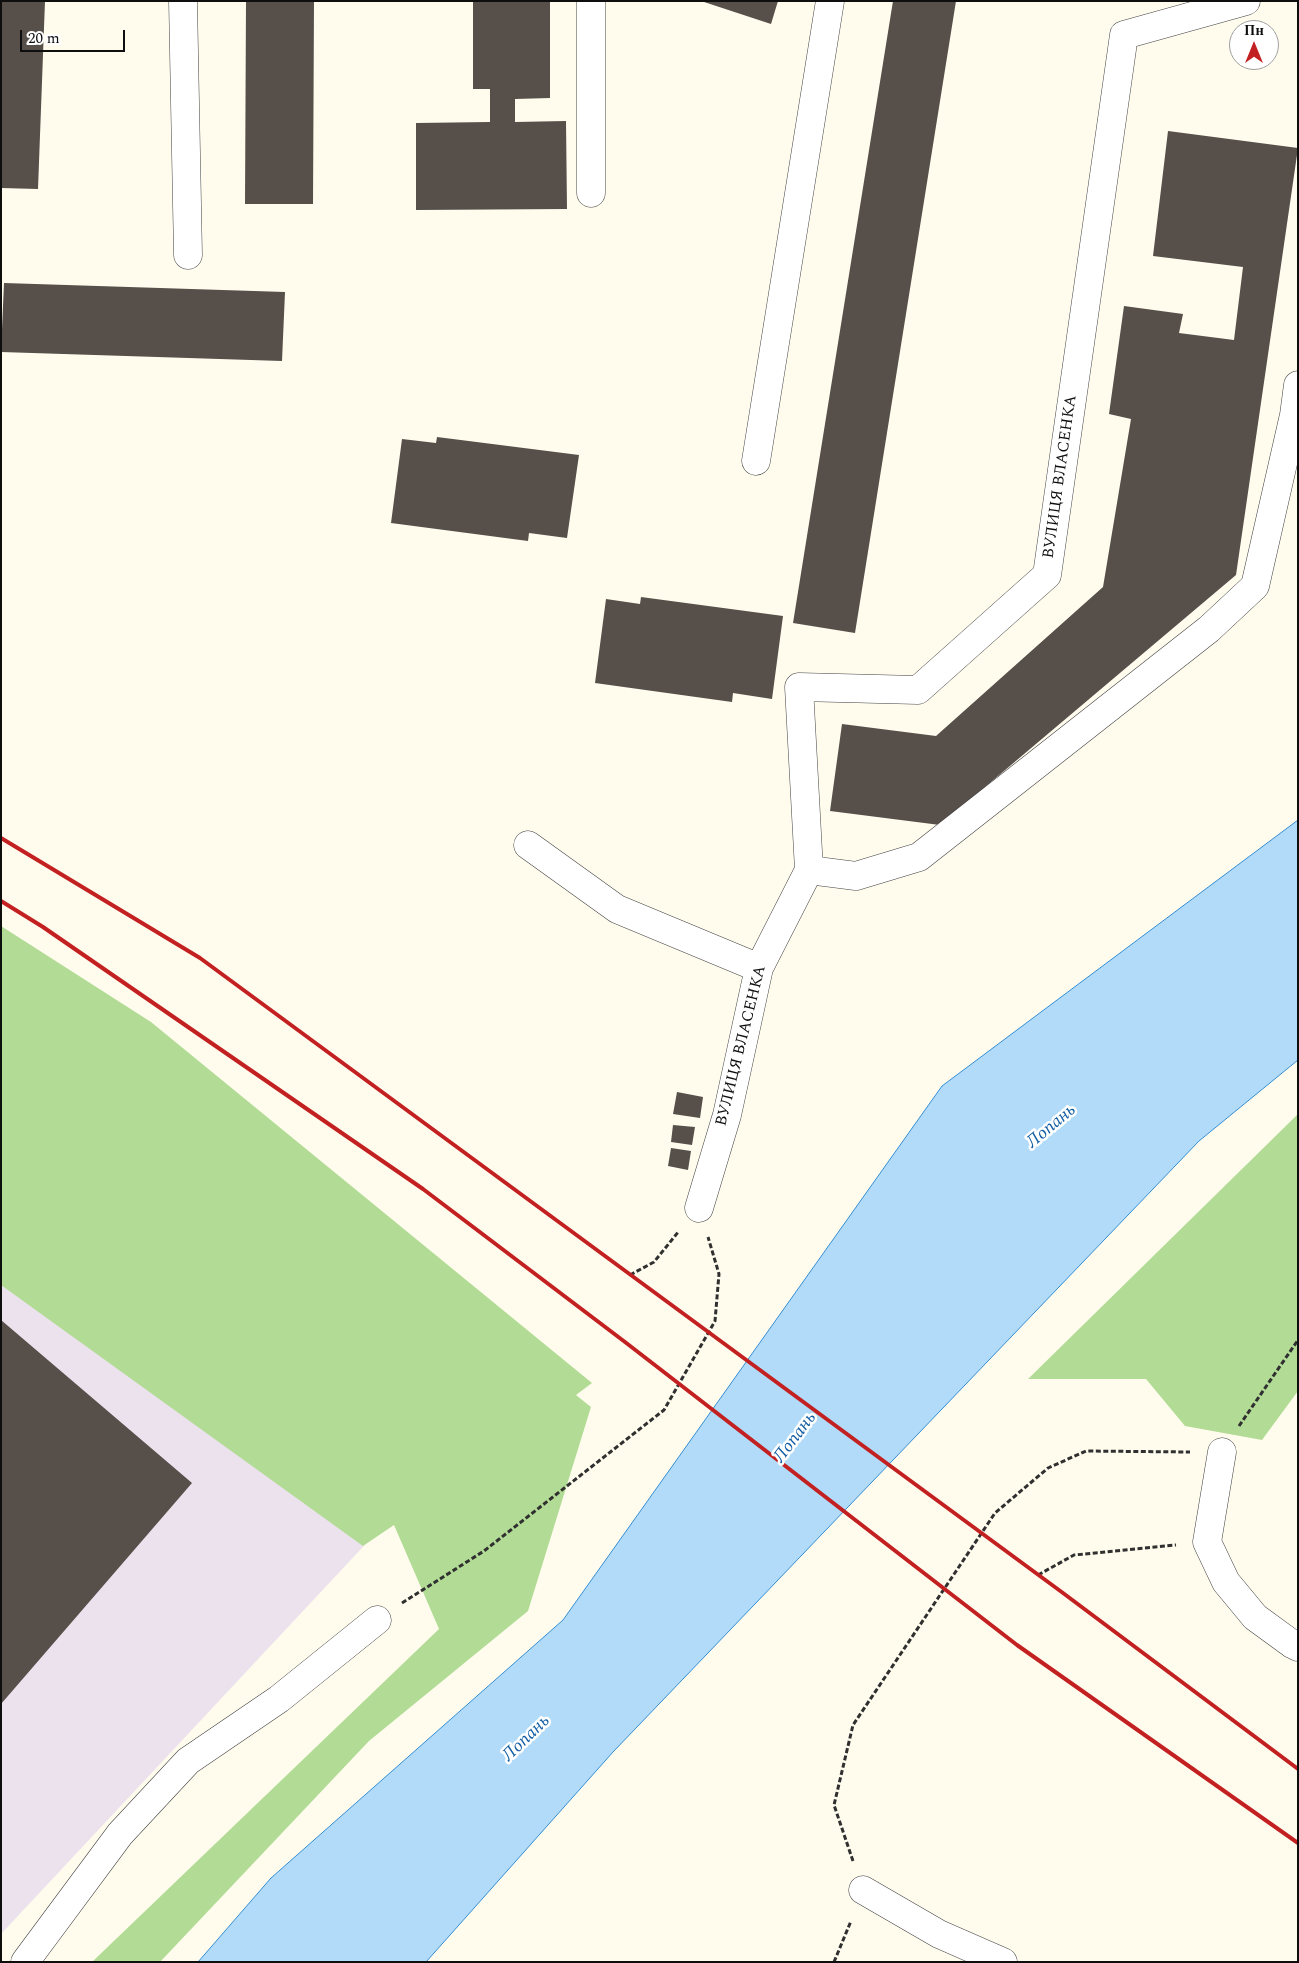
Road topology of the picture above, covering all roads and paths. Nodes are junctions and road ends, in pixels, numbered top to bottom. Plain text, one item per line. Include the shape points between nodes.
1 (183, 1) edge
2 (591, 1) edge
3 (830, 1) edge
4 (1246, 1) edge
5 (591, 193) dead end
6 (188, 255) dead end
7 (1298, 385) edge
8 (756, 461) dead end
9 (528, 845) dead end
10 (809, 870) junction
11 (758, 968) junction
12 (699, 1208) junction
13 (630, 1275) dead end
14 (1298, 1340) edge
15 (1222, 1452) junction
16 (1207, 1542) junction
17 (1038, 1574) dead end
18 (377, 1620) joint
19 (1298, 1647) edge
20 (863, 1890) junction
21 (25, 1962) edge
22 (834, 1962) edge
23 (1003, 1962) edge

1 - 6 street
2 - 5 street
3 - 8 street
4 - 10 street, ВУЛИЦЯ ВЛАСЕНКА via 1124,36 1047,575 918,690 798,687
7 - 10 street via 1255,586 1209,629 919,857 856,876
9 - 11 street via 617,909
10 - 11 street, ВУЛИЦЯ ВЛАСЕНКА
11 - 12 street, ВУЛИЦЯ ВЛАСЕНКА via 727,1115
12 - 13 path via 654,1262
12 - 18 path via 719,1274 715,1321 664,1410 484,1550
14 - 15 path
15 - 16 street
15 - 20 path via 1086,1451 1048,1468 995,1513 853,1725 834,1805
16 - 17 path via 1074,1555
16 - 19 street via 1226,1582 1255,1617
18 - 21 street via 279,1699 188,1761 120,1834
20 - 22 path
20 - 23 street via 939,1934

